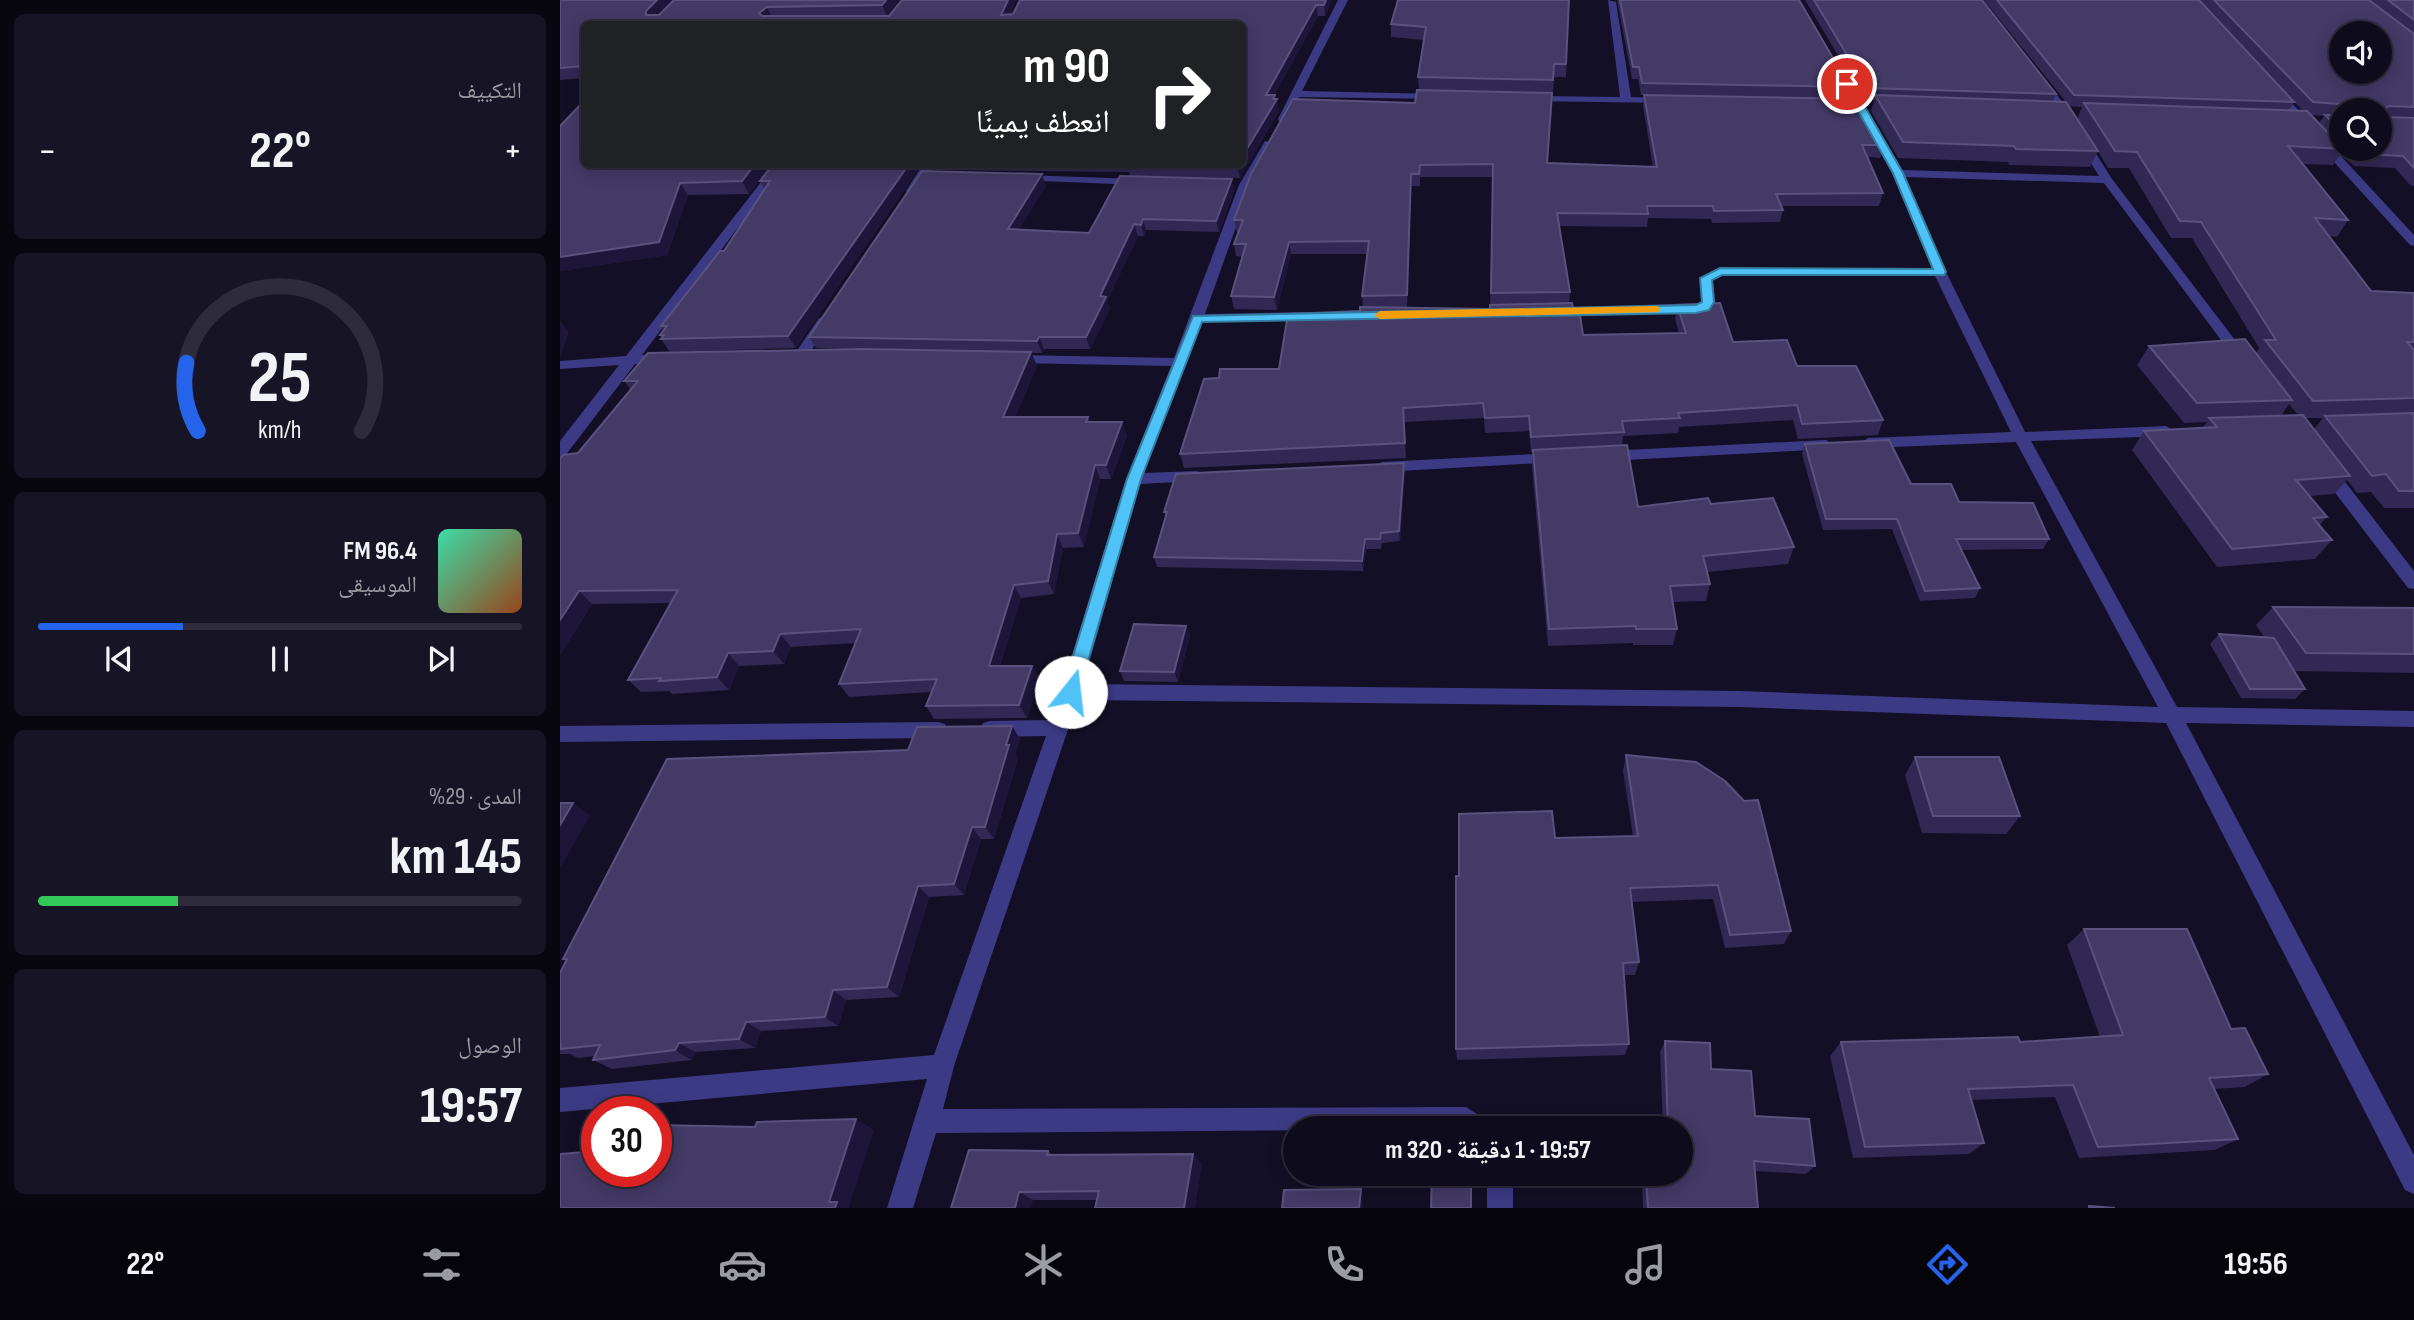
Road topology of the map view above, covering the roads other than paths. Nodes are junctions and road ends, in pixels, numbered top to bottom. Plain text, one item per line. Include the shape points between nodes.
1 (1343, 0) edge
2 (1611, 2) dead end
3 (1832, 58) edge
4 (2032, 71) edge
5 (2265, 81) edge
6 (1297, 94) junction
7 (1448, 97) edge
8 (1516, 98) edge
9 (1626, 100) junction
10 (1681, 101) edge
11 (2290, 120) edge
12 (2303, 121) junction
13 (2316, 121) edge
14 (778, 168) edge
15 (929, 172) edge
16 (1898, 173) junction
17 (1003, 178) edge
18 (2108, 180) junction
19 (1151, 182) edge
20 (908, 198) edge
21 (2414, 242) edge
22 (1940, 272) junction
23 (831, 310) edge
24 (1530, 312) edge
25 (1322, 316) edge
26 (1197, 318) junction
27 (801, 355) edge
28 (684, 357) edge
29 (632, 358) junction
30 (990, 359) edge
31 (1180, 362) junction
32 (560, 365) edge
33 (2253, 373) edge
34 (2184, 430) edge
35 (2020, 436) junction
36 (560, 452) edge
37 (1591, 457) edge
38 (1563, 458) edge
39 (2318, 458) edge
40 (1369, 467) edge
41 (1217, 475) edge
42 (1134, 479) junction
43 (2414, 583) edge
44 (1071, 692) junction
45 (2172, 715) junction
46 (2414, 719) edge
47 (1057, 728) junction
48 (560, 734) edge
49 (942, 1066) junction
50 (560, 1100) edge
51 (1283, 1120) edge
52 (928, 1121) junction
53 (2414, 1181) edge
54 (1500, 1186) edge
55 (900, 1208) edge
56 (1500, 1208) edge

1 - 6 street
2 - 9 street
3 - 16 street
4 - 18 street
5 - 12 street
6 - 7 street
6 - 26 street via 1238,184
8 - 9 street
9 - 10 street
11 - 12 street
12 - 13 street
12 - 21 street
14 - 29 street
15 - 20 street
16 - 18 street
16 - 22 street
17 - 19 street
18 - 33 street
22 - 24 street via 1720,272 1706,278 1705,307
22 - 35 street
23 - 27 street
25 - 26 street
26 - 31 street
28 - 29 street
29 - 32 street
29 - 36 street
30 - 31 street
31 - 42 street
34 - 35 street
35 - 37 street
35 - 45 street
38 - 40 street
39 - 43 street
41 - 42 street
42 - 44 street
44 - 45 street via 1740,699
44 - 47 street
45 - 46 street
45 - 53 street
47 - 48 street
47 - 49 street
49 - 50 street
49 - 52 street
51 - 52 street
52 - 55 street
54 - 56 street

